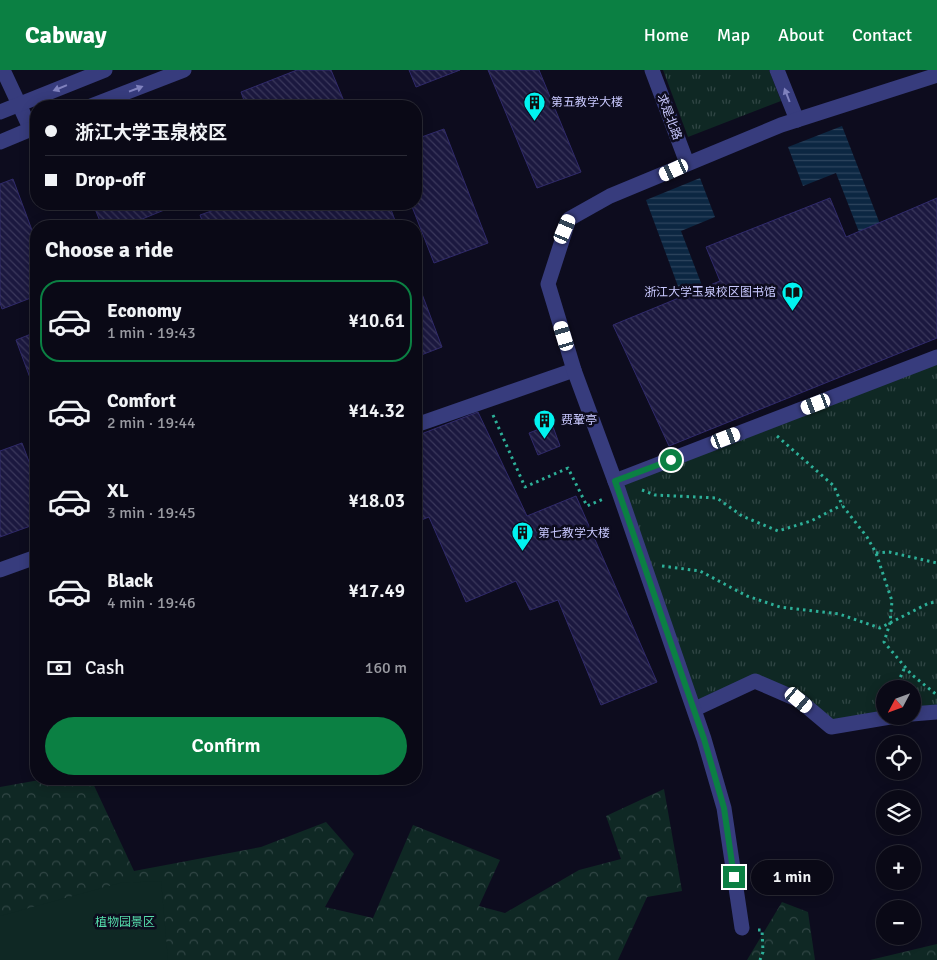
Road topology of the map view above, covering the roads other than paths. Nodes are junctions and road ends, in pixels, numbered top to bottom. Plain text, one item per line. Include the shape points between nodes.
1 (4, 70) edge
2 (105, 70) edge
3 (184, 70) edge
4 (652, 70) edge
5 (777, 70) edge
6 (937, 75) edge
7 (106, 100) edge
8 (20, 104) junction
9 (0, 112) edge
10 (796, 120) junction
11 (30, 122) edge
12 (30, 131) edge
13 (0, 142) edge
14 (687, 163) junction
15 (937, 357) edge
16 (574, 370) junction
17 (422, 423) edge
18 (615, 481) junction
19 (30, 559) edge
20 (0, 570) edge
21 (695, 709) junction
22 (937, 712) edge
23 (921, 713) edge
24 (876, 719) edge
25 (742, 928) dead end

1 - 8 street
2 -> 8 street
7 -> 3 street
4 - 14 street, 求是北路
10 -> 5 street
6 - 10 street
8 - 9 street
8 - 11 street
10 - 14 street
12 - 13 street
14 - 16 street via 610,196 569,219 548,284
15 - 18 street
16 - 17 street
16 - 18 street
18 - 21 street
19 - 20 street
21 - 24 street via 755,682 799,700 831,727
21 - 25 street via 724,808
22 - 23 street

